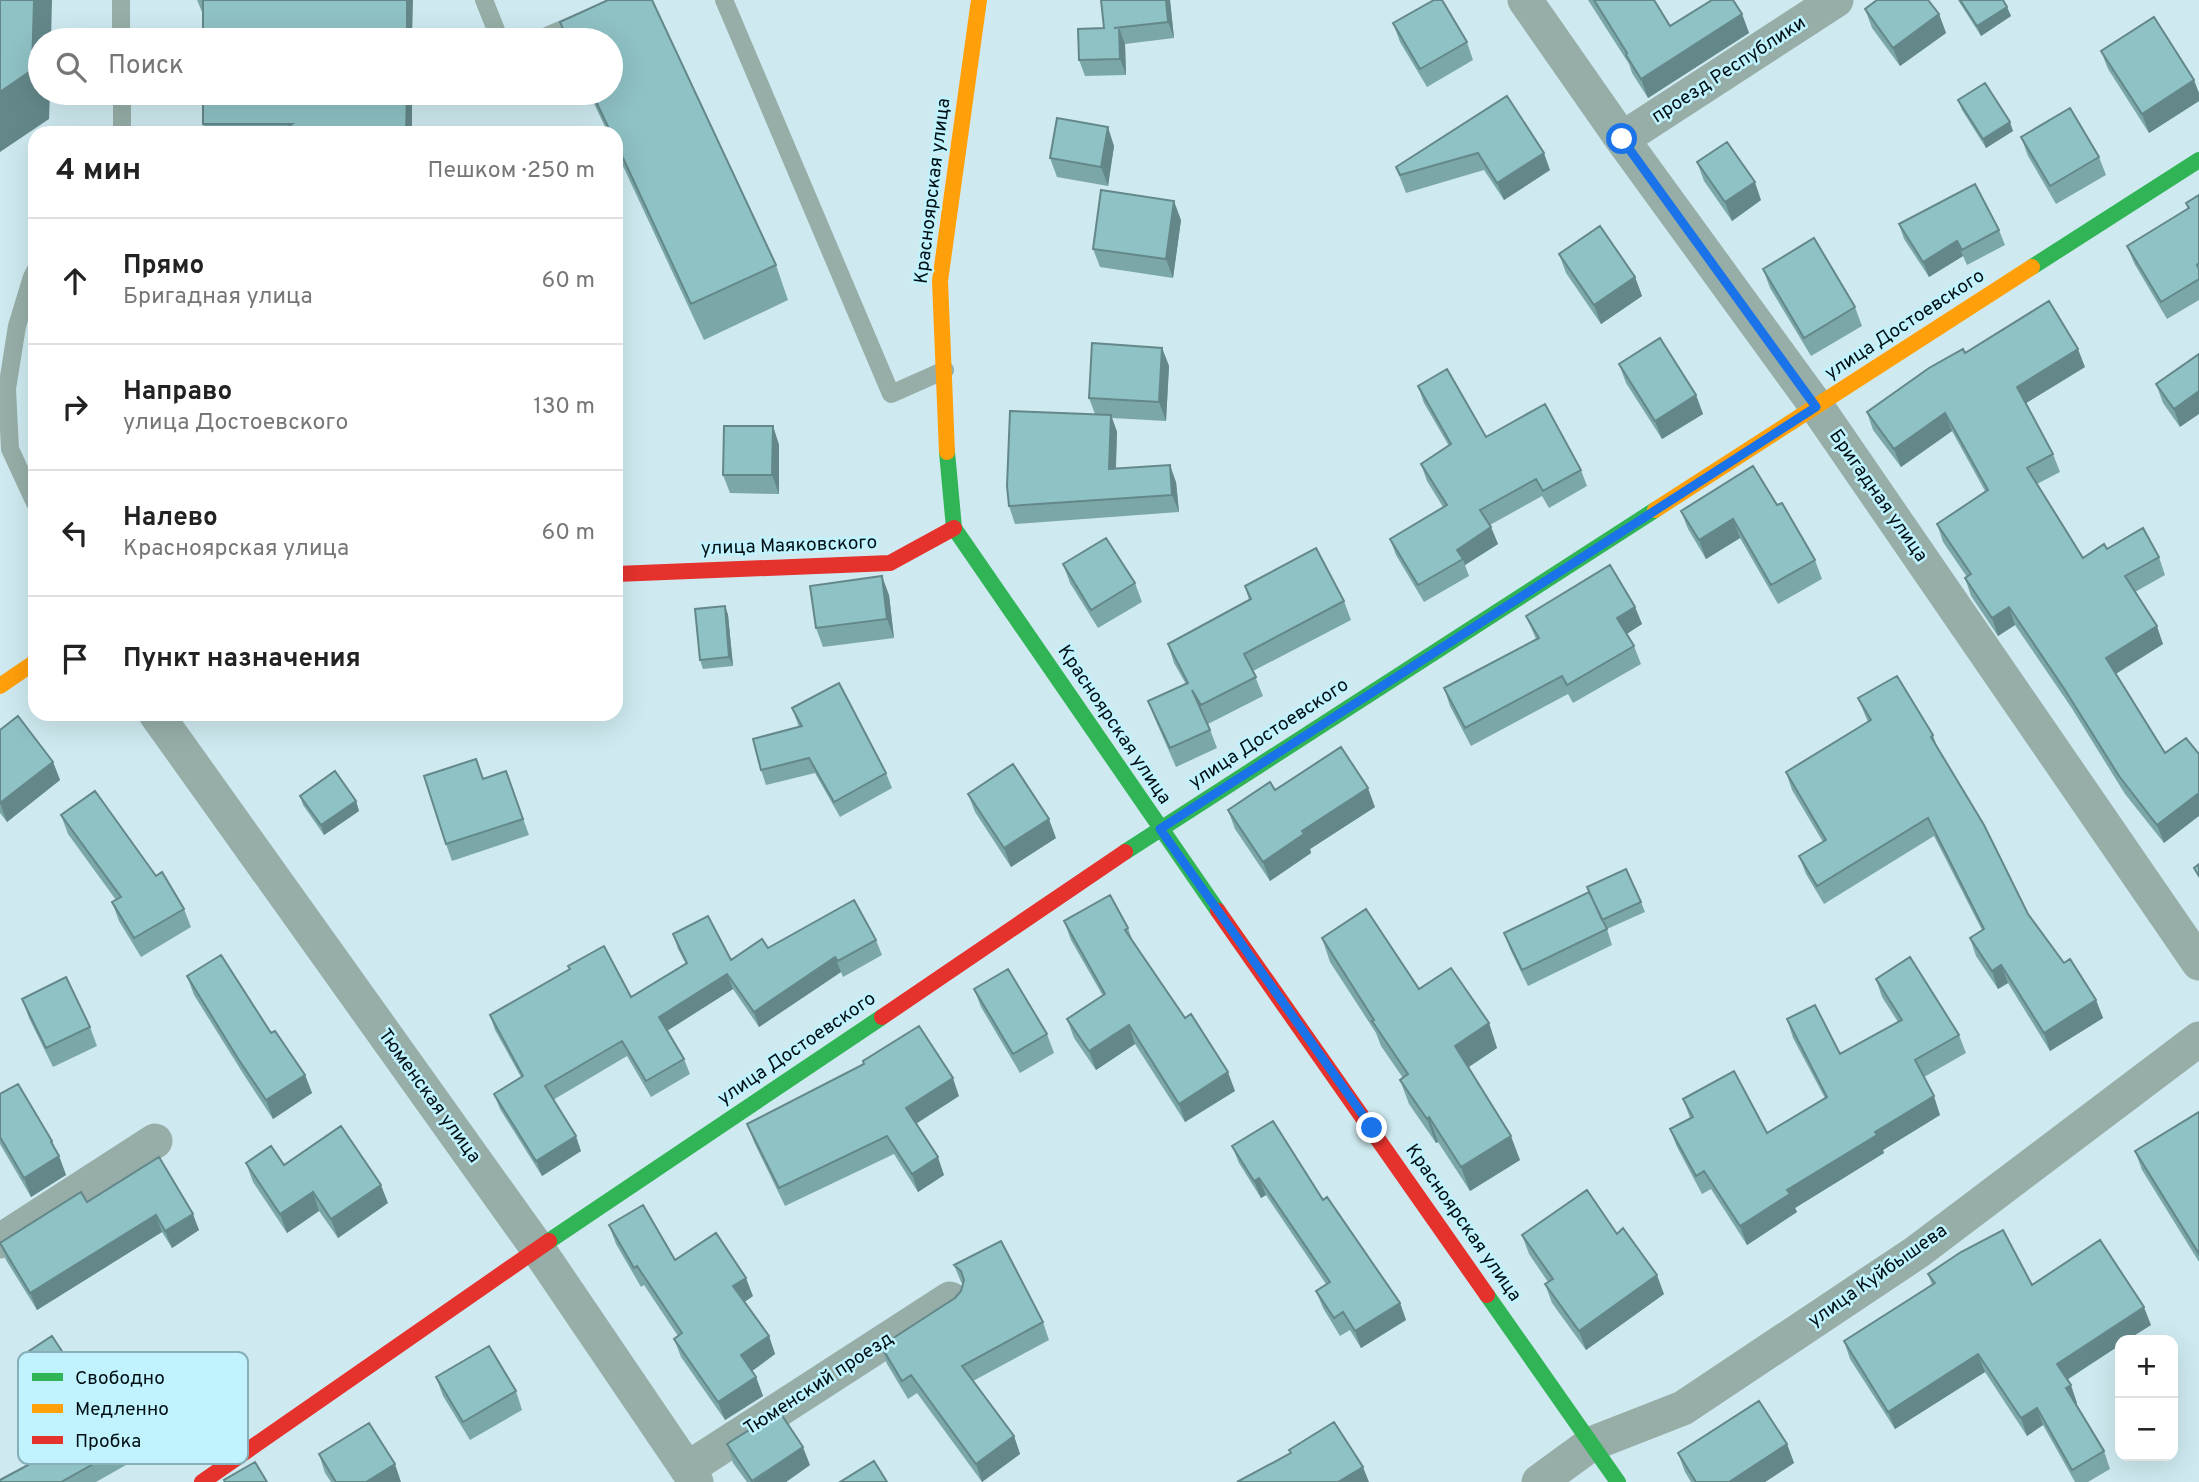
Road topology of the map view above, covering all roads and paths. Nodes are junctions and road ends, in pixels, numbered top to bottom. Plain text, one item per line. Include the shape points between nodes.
1 (121, 0) edge
2 (484, 0) edge
3 (724, 0) edge
4 (979, 0) edge
5 (1525, 0) edge
6 (1836, 0) edge
7 (597, 15) edge
8 (121, 28) edge
9 (495, 28) edge
10 (566, 28) edge
11 (122, 105) edge
12 (122, 126) edge
13 (1622, 139) junction
14 (2199, 160) edge
15 (28, 289) edge
16 (7, 344) edge
17 (945, 370) junction
18 (1816, 407) junction
19 (28, 488) edge
20 (954, 528) junction
21 (623, 574) edge
22 (28, 667) edge
23 (0, 686) edge
24 (161, 721) edge
25 (1160, 829) junction
26 (2199, 963) edge
27 (2199, 1039) edge
28 (155, 1141) dead end
29 (0, 1241) edge
30 (538, 1249) junction
31 (950, 1299) edge
32 (1591, 1444) junction
33 (248, 1450) edge
34 (228, 1464) edge
35 (691, 1475) edge
36 (202, 1482) edge
37 (1539, 1482) edge
38 (1618, 1482) edge

1 - 8 lane
2 - 9 lane
3 - 17 lane via 891,394
4 - 17 street, Красноярская улица via 940,281
5 - 13 street, Бригадная улица
6 - 13 street, проезд Республики
7 - 10 lane
11 - 12 lane
13 - 18 street, Бригадная улица
14 - 18 street, улица Достоевского
15 - 16 lane
16 - 19 lane via 10,449
17 - 20 street, Красноярская улица
18 - 25 street, улица Достоевского
18 - 26 street, Бригадная улица
20 - 21 street, улица Маяковского via 890,563
20 - 25 street, Красноярская улица
22 - 23 street
24 - 30 street, Тюменская улица
25 - 30 street, улица Достоевского
25 - 32 street, Красноярская улица
27 - 32 street, улица Куйбышева via 1917,1252 1684,1408
28 - 29 street
30 - 33 street, улица Достоевского
30 - 35 street, Тюменская улица
31 - 35 street, Тюменский проезд
32 - 37 street, улица Куйбышева
32 - 38 street, Красноярская улица
34 - 36 street, улица Достоевского

